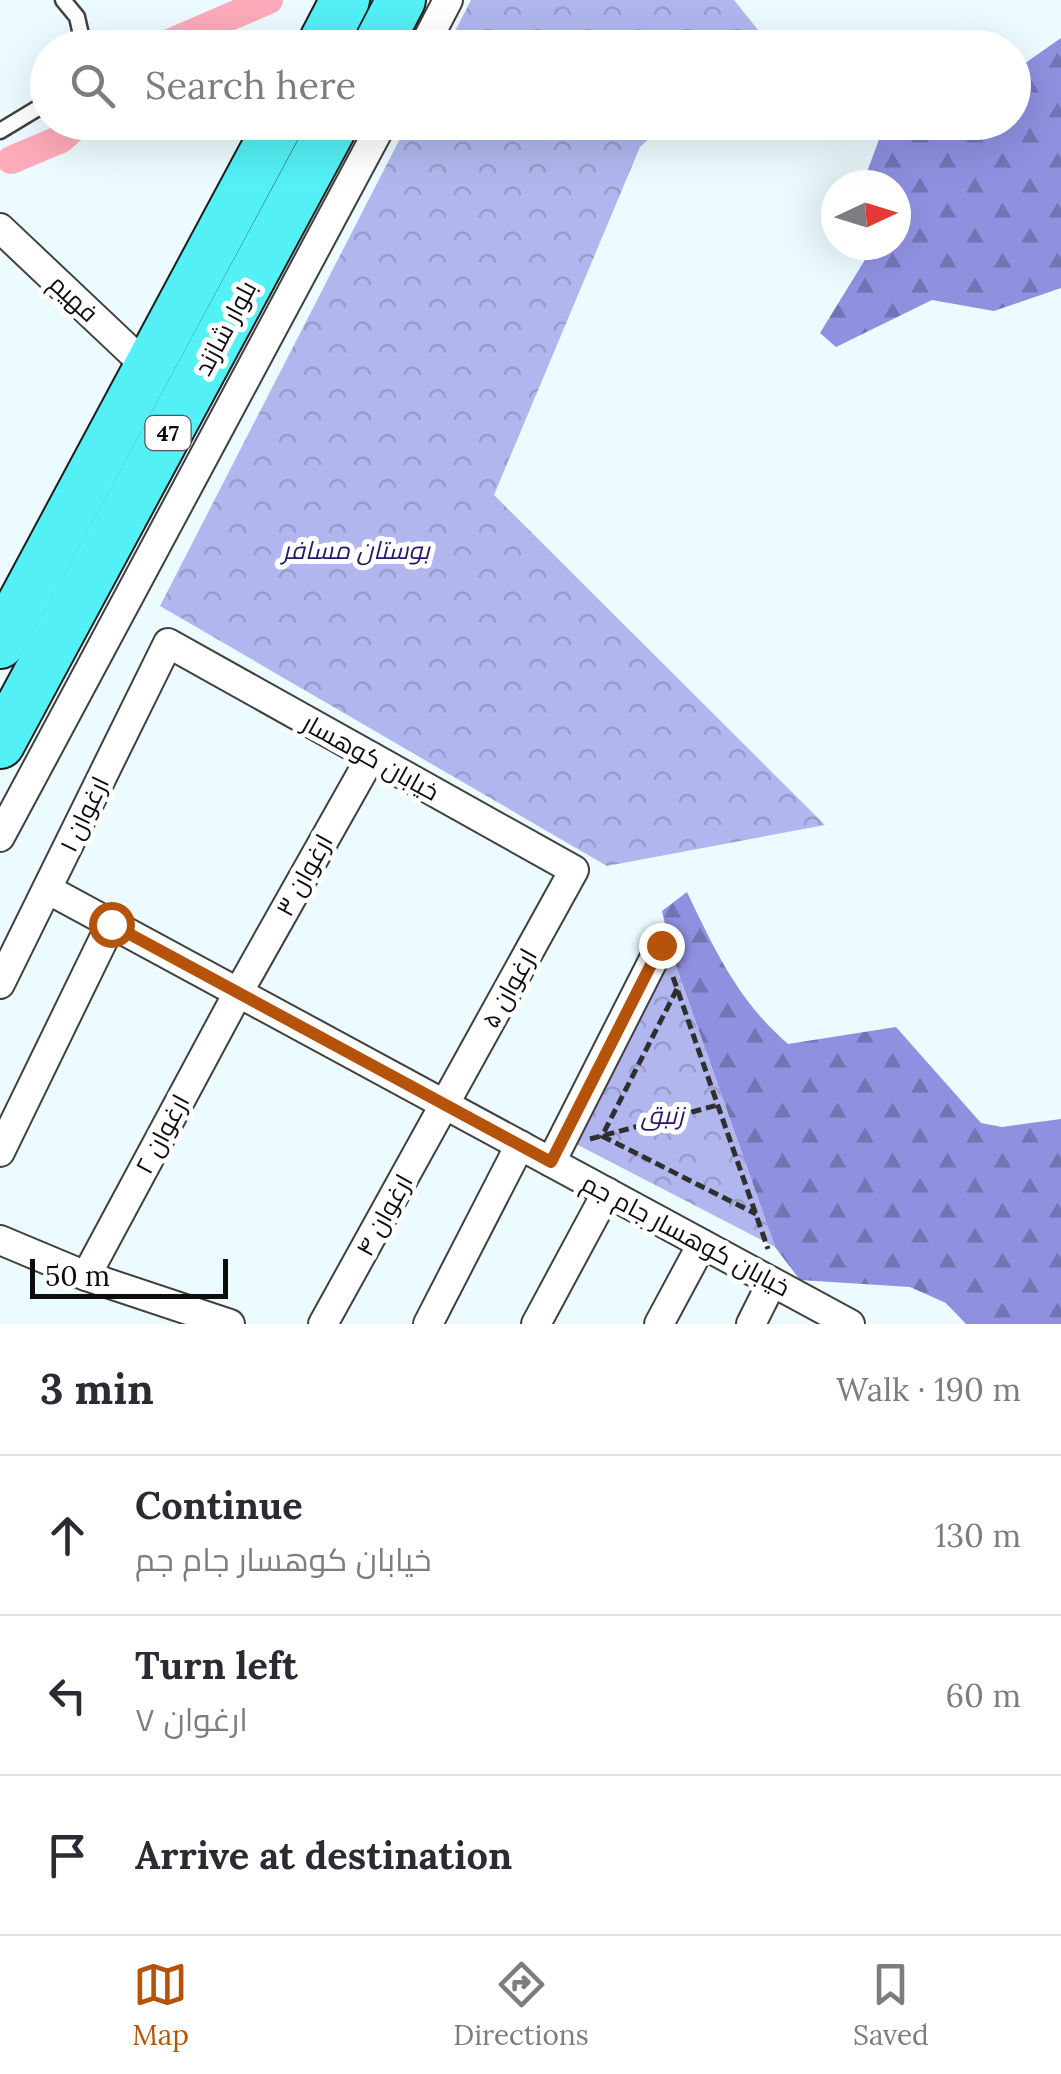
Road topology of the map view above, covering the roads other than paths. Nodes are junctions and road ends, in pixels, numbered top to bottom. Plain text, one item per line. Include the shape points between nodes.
1 (63, 0) edge
2 (345, 0) edge
3 (401, 0) edge
4 (448, 0) edge
5 (80, 30) edge
6 (329, 30) edge
7 (385, 30) edge
8 (432, 30) edge
9 (30, 113) edge
10 (0, 131) edge
11 (270, 140) edge
12 (325, 140) edge
13 (372, 140) edge
14 (0, 228) edge
15 (148, 368) junction
16 (168, 643) joint
17 (0, 644) edge
18 (0, 744) edge
19 (371, 756) junction
20 (0, 837) edge
21 (574, 870) joint
22 (47, 889) junction
23 (111, 924) junction
24 (661, 945) road end
25 (0, 984) edge
26 (238, 993) junction
27 (445, 1105) junction
28 (520, 1145) junction
29 (0, 1152) edge
30 (555, 1155) junction
31 (607, 1192) junction
32 (0, 1240) edge
33 (702, 1244) junction
34 (86, 1276) junction
35 (772, 1282) junction
36 (230, 1324) edge
37 (323, 1324) edge
38 (428, 1324) edge
39 (536, 1324) edge
40 (659, 1324) edge
41 (751, 1324) edge
42 (850, 1324) edge

1 - 5 lane
2 - 6 highway
3 - 7 highway
4 - 8 street
9 - 10 lane
11 - 15 highway, بلوار شازند / 47
12 - 18 highway, بلوار شازند / 47
13 - 20 street
14 - 15 street, فهیم
15 - 17 highway, بلوار شازند / 47
16 - 19 street, خیابان کوهسار
16 - 22 street, ارغوان ۱
19 - 21 street, خیابان کوهسار
19 - 26 street, ارغوان ۳
21 - 27 street, ارغوان ۵
22 - 23 street, خیابان کوهسار جام جم
22 - 25 street, ارغوان ۱
23 - 26 street, خیابان کوهسار جام جم
23 - 29 street
24 - 30 street
26 - 27 street, خیابان کوهسار جام جم
26 - 34 street, ارغوان ۲
27 - 28 street, خیابان کوهسار جام جم
27 - 37 street, ارغوان ۴
28 - 30 street, خیابان کوهسار جام جم
28 - 38 street
30 - 31 street, خیابان کوهسار جام جم
31 - 33 street, خیابان کوهسار جام جم
31 - 39 street
32 - 34 street
33 - 35 street, خیابان کوهسار جام جم
33 - 40 street
34 - 36 street
35 - 41 street
35 - 42 street, خیابان کوهسار جام جم

